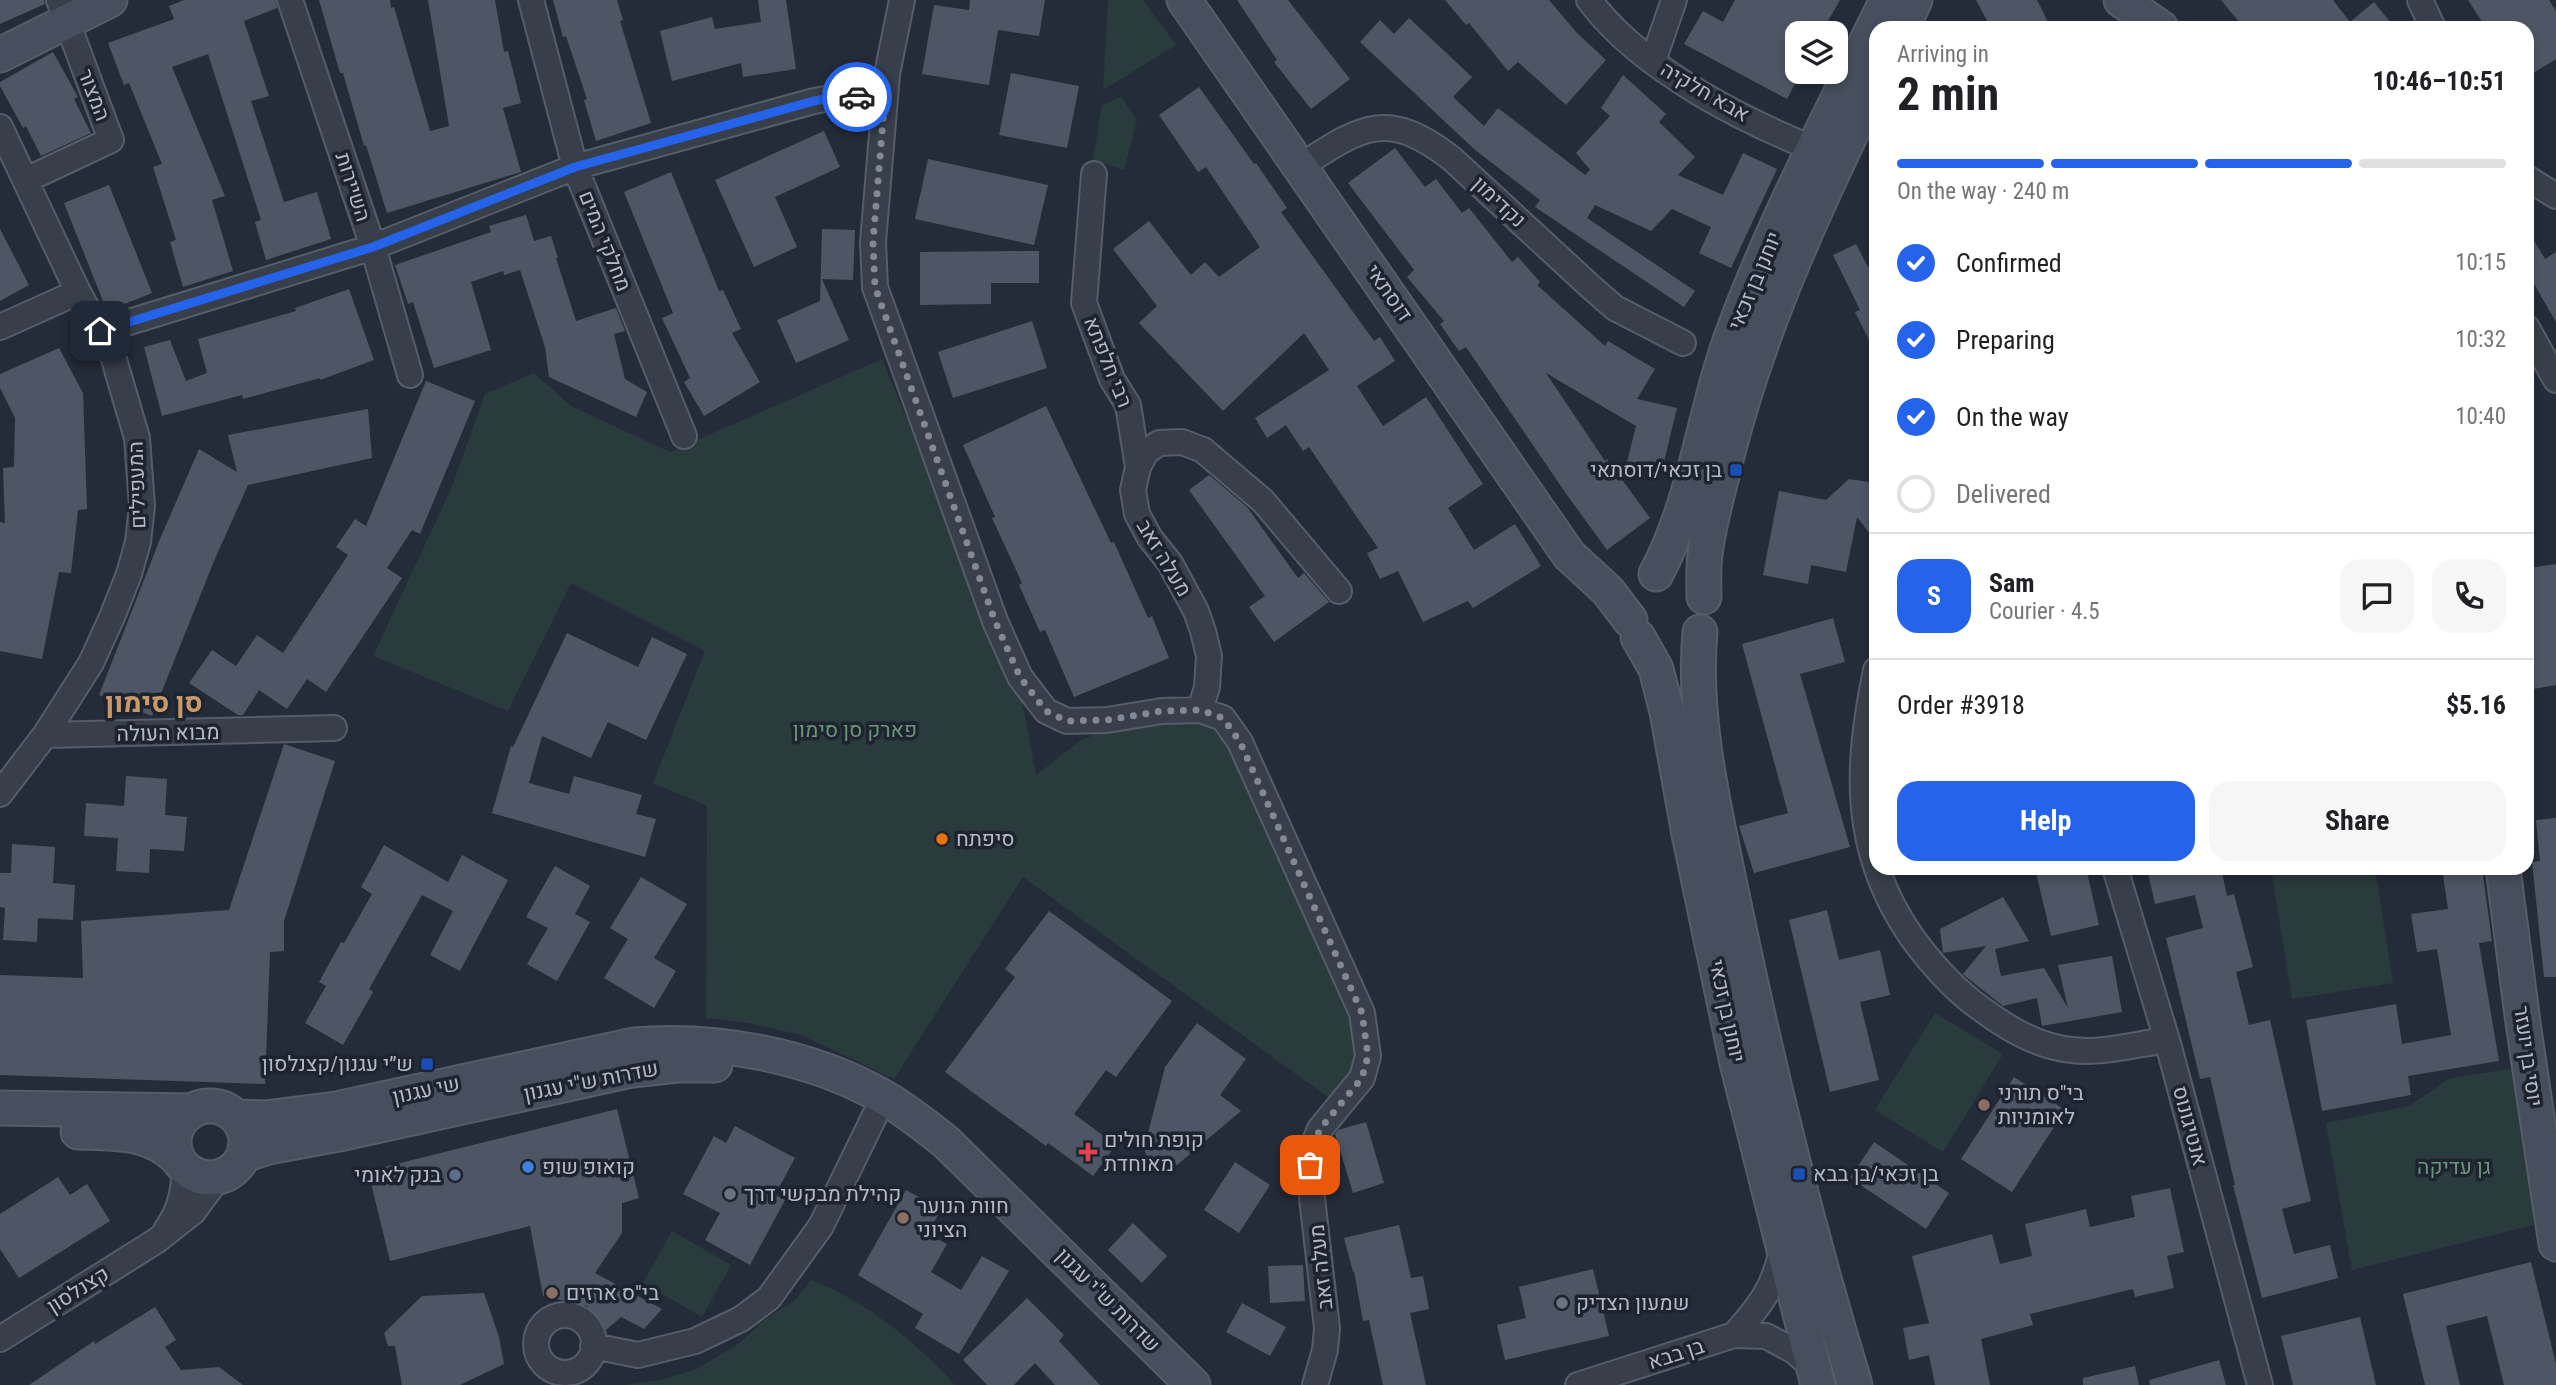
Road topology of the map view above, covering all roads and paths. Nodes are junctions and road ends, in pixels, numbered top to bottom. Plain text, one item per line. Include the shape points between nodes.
1 (110, 0) edge
2 (290, 0) edge
3 (531, 0) edge
4 (902, 0) edge
5 (1184, 0) edge
6 (1589, 0) edge
7 (1674, 0) edge
8 (1887, 0) edge
9 (1915, 0) edge
10 (2122, 0) edge
11 (2420, 0) edge
12 (62, 10) edge
13 (1879, 21) edge
14 (1905, 21) edge
15 (2151, 21) edge
16 (2429, 21) edge
17 (1869, 46) edge
18 (0, 55) edge
19 (1653, 61) junction
20 (1869, 92) edge
21 (885, 96) junction
22 (0, 127) edge
23 (1827, 154) junction
24 (1301, 166) junction
25 (575, 167) junction
26 (1094, 174) dead end
27 (26, 180) junction
28 (2534, 182) edge
29 (2556, 196) edge
30 (373, 247) junction
31 (78, 292) junction
32 (0, 327) edge
33 (100, 331) junction
34 (2534, 341) edge
35 (1683, 343) dead end
36 (410, 375) dead end
37 (2556, 380) edge
38 (684, 436) dead end
39 (1138, 467) junction
40 (1647, 579) junction
41 (1599, 581) junction
42 (1339, 591) dead end
43 (1704, 597) junction
44 (1634, 629) junction
45 (1700, 632) junction
46 (1200, 710) junction
47 (1869, 711) edge
48 (334, 728) dead end
49 (45, 735) junction
50 (0, 794) edge
51 (1869, 846) edge
52 (1878, 875) edge
53 (2117, 875) edge
54 (2504, 875) edge
55 (2167, 1040) junction
56 (613, 1049) joint
57 (0, 1108) edge
58 (192, 1111) junction
59 (875, 1115) junction
60 (236, 1117) junction
61 (0, 1130) edge
62 (244, 1155) junction
63 (181, 1163) junction
64 (218, 1178) junction
65 (156, 1241) junction
66 (2556, 1244) edge
67 (1783, 1249) junction
68 (1734, 1335) junction
69 (0, 1339) edge
70 (593, 1346) dead end
71 (1815, 1376) edge
72 (1163, 1385) edge
73 (1193, 1385) edge
74 (1315, 1385) edge
75 (1578, 1385) edge
76 (1855, 1385) edge
77 (2260, 1385) edge

1 - 12 street
2 - 30 street, השיירות
3 - 25 street, מחלקי המים
4 - 21 street
5 - 24 street, דוסתאי
6 - 19 street, אבא חלקיה via 1602,18
7 - 19 street
8 - 13 street, יוחנן בן זכאי
9 - 14 street
10 - 15 street
11 - 16 street
12 - 18 street
12 - 27 street, המצור via 111,140
17 - 23 street, יוחנן בן זכאי
19 - 23 street, אבא חלקיה via 1702,94
20 - 23 street, יוחנן בן זכאי
21 - 25 street via 814,101
21 - 46 street via 873,242 875,287 1020,677 1046,711 1067,721
22 - 27 street, המעפילים
23 - 40 street, יוחנן בן זכאי via 1776,229 1719,375 1671,546
23 - 43 street, יוחנן בן זכאי via 1741,400 1712,516
24 - 35 street, נקדימון via 1361,132 1402,129 1426,139 1591,288 1615,307
24 - 41 street, דוסתאי via 1569,555
25 - 30 street
25 - 38 street, מחלקי המים
26 - 39 street, רבי חלפתא via 1084,303 1112,379 1128,405
27 - 31 street, המעפילים
28 - 29 street
30 - 33 street
30 - 36 street, השיירות
31 - 32 street
31 - 33 street, המעפילים
33 - 49 street, המעפילים via 113,356 137,438 142,506 138,542 91,663
34 - 37 street
39 - 42 street via 1146,452 1159,443 1182,442 1203,450 1263,501
39 - 46 street, מעלה זאב via 1133,490 1137,514 1170,564 1203,631 1209,656
40 - 41 street via 1626,588
40 - 43 street via 1664,572 1682,574
40 - 44 street via 1629,604
41 - 44 street, דוסתאי
43 - 45 street via 1707,610
44 - 45 street via 1653,648 1667,650 1680,648
44 - 67 street, יוחנן בן זכאי via 1656,669 1667,712 1734,1049
45 - 76 street, יוחנן בן זכאי via 1703,734 1744,953 1832,1311
46 - 74 street, מעלה זאב via 1223,718 1240,742 1362,1013 1367,1037 1362,1078 1320,1129 1312,1148 1312,1198 1327,1328
47 - 51 street via 1863,747 1863,811
48 - 49 street, מבוא העולה
49 - 50 street, המעפילים
52 - 55 street via 1892,908 1932,965 1958,992 2022,1036 2088,1051
53 - 55 street, אנטיגונוס
54 - 66 street, יוסי בן יועזר
55 - 77 street, אנטיגונוס
56 - 60 street, שי עגנון via 336,1109
56 - 73 street, שדרות ש"י עגנון via 666,1042 732,1048 785,1059 882,1097 914,1116 980,1173
57 - 58 street
58 - 60 street via 216,1107
58 - 63 street via 174,1134
59 - 62 street, שדרות ש"י עגנון via 767,1073 715,1065 666,1066 599,1076
59 - 70 street via 821,1226 769,1298 741,1319 695,1341 638,1355
59 - 72 street, שדרות ש"י עגנון via 912,1138 967,1184
60 - 62 street via 245,1132
61 - 63 street via 142,1137 160,1144
62 - 64 street via 234,1170
63 - 64 street via 200,1177
63 - 65 street via 183,1189 177,1212
64 - 65 street, קצנלסון via 193,1212
65 - 69 street, קצנלסון
67 - 68 street via 1771,1288
67 - 71 street, יוחנן בן זכאי
68 - 71 street, בן בבא via 1766,1336 1794,1351
68 - 75 street, בן בבא

